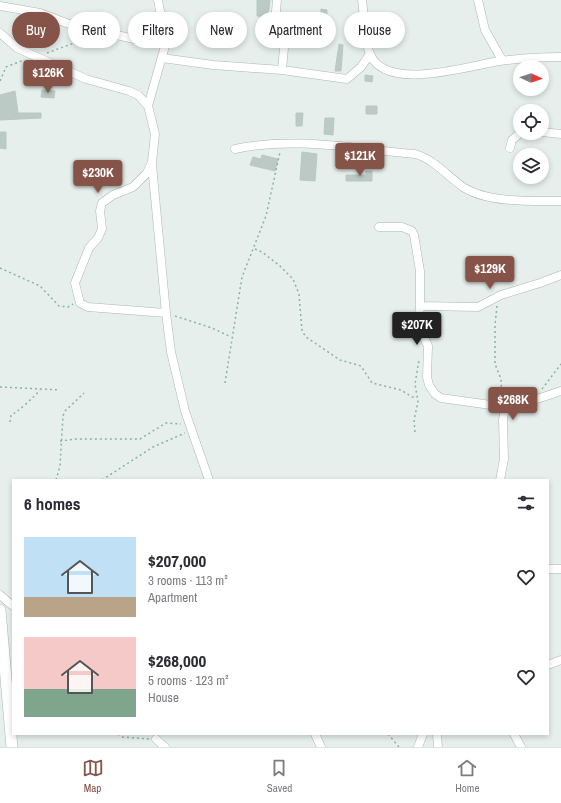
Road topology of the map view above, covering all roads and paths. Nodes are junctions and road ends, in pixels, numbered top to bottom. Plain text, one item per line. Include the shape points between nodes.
1 (158, 0) edge
2 (277, 0) edge
3 (362, 0) edge
4 (478, 0) edge
5 (0, 6) edge
6 (160, 12) edge
7 (68, 24) edge
8 (0, 33) edge
9 (68, 45) edge
10 (164, 48) edge
11 (370, 54) junction
12 (37, 56) junction
13 (561, 57) edge
14 (162, 58) junction
15 (502, 60) junction
16 (282, 70) junction
17 (0, 81) edge
18 (148, 106) junction
19 (549, 133) edge
20 (561, 134) edge
21 (513, 140) edge
22 (282, 142) junction
23 (510, 148) dead end
24 (235, 149) dead end
25 (152, 162) junction
26 (561, 201) edge
27 (379, 227) dead end
28 (255, 249) junction
29 (0, 268) edge
30 (561, 275) edge
31 (496, 298) junction
32 (79, 300) junction
33 (420, 306) junction
34 (166, 314) junction
35 (232, 338) junction
36 (420, 354) dead end
37 (561, 364) edge
38 (225, 382) dead end
39 (0, 387) edge
40 (40, 390) junction
41 (60, 390) dead end
42 (561, 391) edge
43 (84, 393) dead end
44 (417, 398) junction
45 (533, 400) junction
46 (504, 407) junction
47 (10, 422) dead end
48 (191, 427) junction
49 (415, 432) dead end
50 (60, 441) junction
51 (56, 479) edge
52 (104, 479) edge
53 (209, 479) edge
54 (500, 479) edge
55 (549, 569) edge
56 (561, 569) edge
57 (0, 595) edge
58 (12, 605) edge
59 (0, 610) edge
60 (561, 660) edge
61 (549, 664) edge
62 (119, 735) edge
63 (308, 735) edge
64 (389, 735) edge
65 (423, 735) edge
66 (438, 735) edge
67 (515, 735) edge
68 (521, 735) edge
69 (156, 739) joint
70 (318, 740) edge
71 (521, 746) edge
72 (12, 747) edge
73 (165, 747) edge
74 (399, 747) edge
75 (418, 747) edge
76 (438, 747) edge

1 - 6 street
2 - 16 street via 274,33 284,48
3 - 11 street
4 - 15 street via 485,30
5 - 7 street via 40,13
8 - 12 street via 18,48
9 - 12 path
10 - 14 street
11 - 15 street via 375,62 395,74 465,68
11 - 16 street via 361,67 347,79
12 - 17 path via 10,65
12 - 18 street via 86,79 138,95
13 - 15 street
14 - 16 street
14 - 18 street
18 - 25 street via 155,134
19 - 20 street
21 - 23 street
22 - 24 street
22 - 26 street via 415,154 429,160 464,188 477,193 508,199
22 - 28 path via 271,201
25 - 32 street via 144,176 133,187 113,195 102,203 102,229 89,248 75,283
25 - 34 street
27 - 33 street via 402,227 412,231 420,271
28 - 35 path via 242,277
28 - 44 path via 267,255 293,279 299,294 302,330 306,337 340,360 361,366 372,383 401,390
29 - 32 path via 40,286 59,306 68,307
30 - 31 street
31 - 33 street via 470,308
31 - 46 path via 496,364 501,379
32 - 34 street via 83,306 88,307
33 - 46 street via 418,325 428,346 427,377 432,390 441,398
34 - 35 path via 212,328
34 - 48 street via 179,386
35 - 38 path
36 - 44 path via 415,384
37 - 45 path
39 - 40 path
40 - 41 path
40 - 47 path via 19,412 11,415
42 - 45 street
43 - 50 path via 65,411
44 - 49 path
45 - 46 street via 517,400
46 - 54 street via 504,459
48 - 50 path via 166,423 140,439 132,440
48 - 52 path
48 - 53 street
50 - 51 path via 60,466
55 - 56 street
57 - 58 street
59 - 72 street
60 - 61 street
62 - 69 path
63 - 70 street
64 - 74 path
65 - 75 street
66 - 76 street
67 - 71 street
68 - 71 street
69 - 73 street

